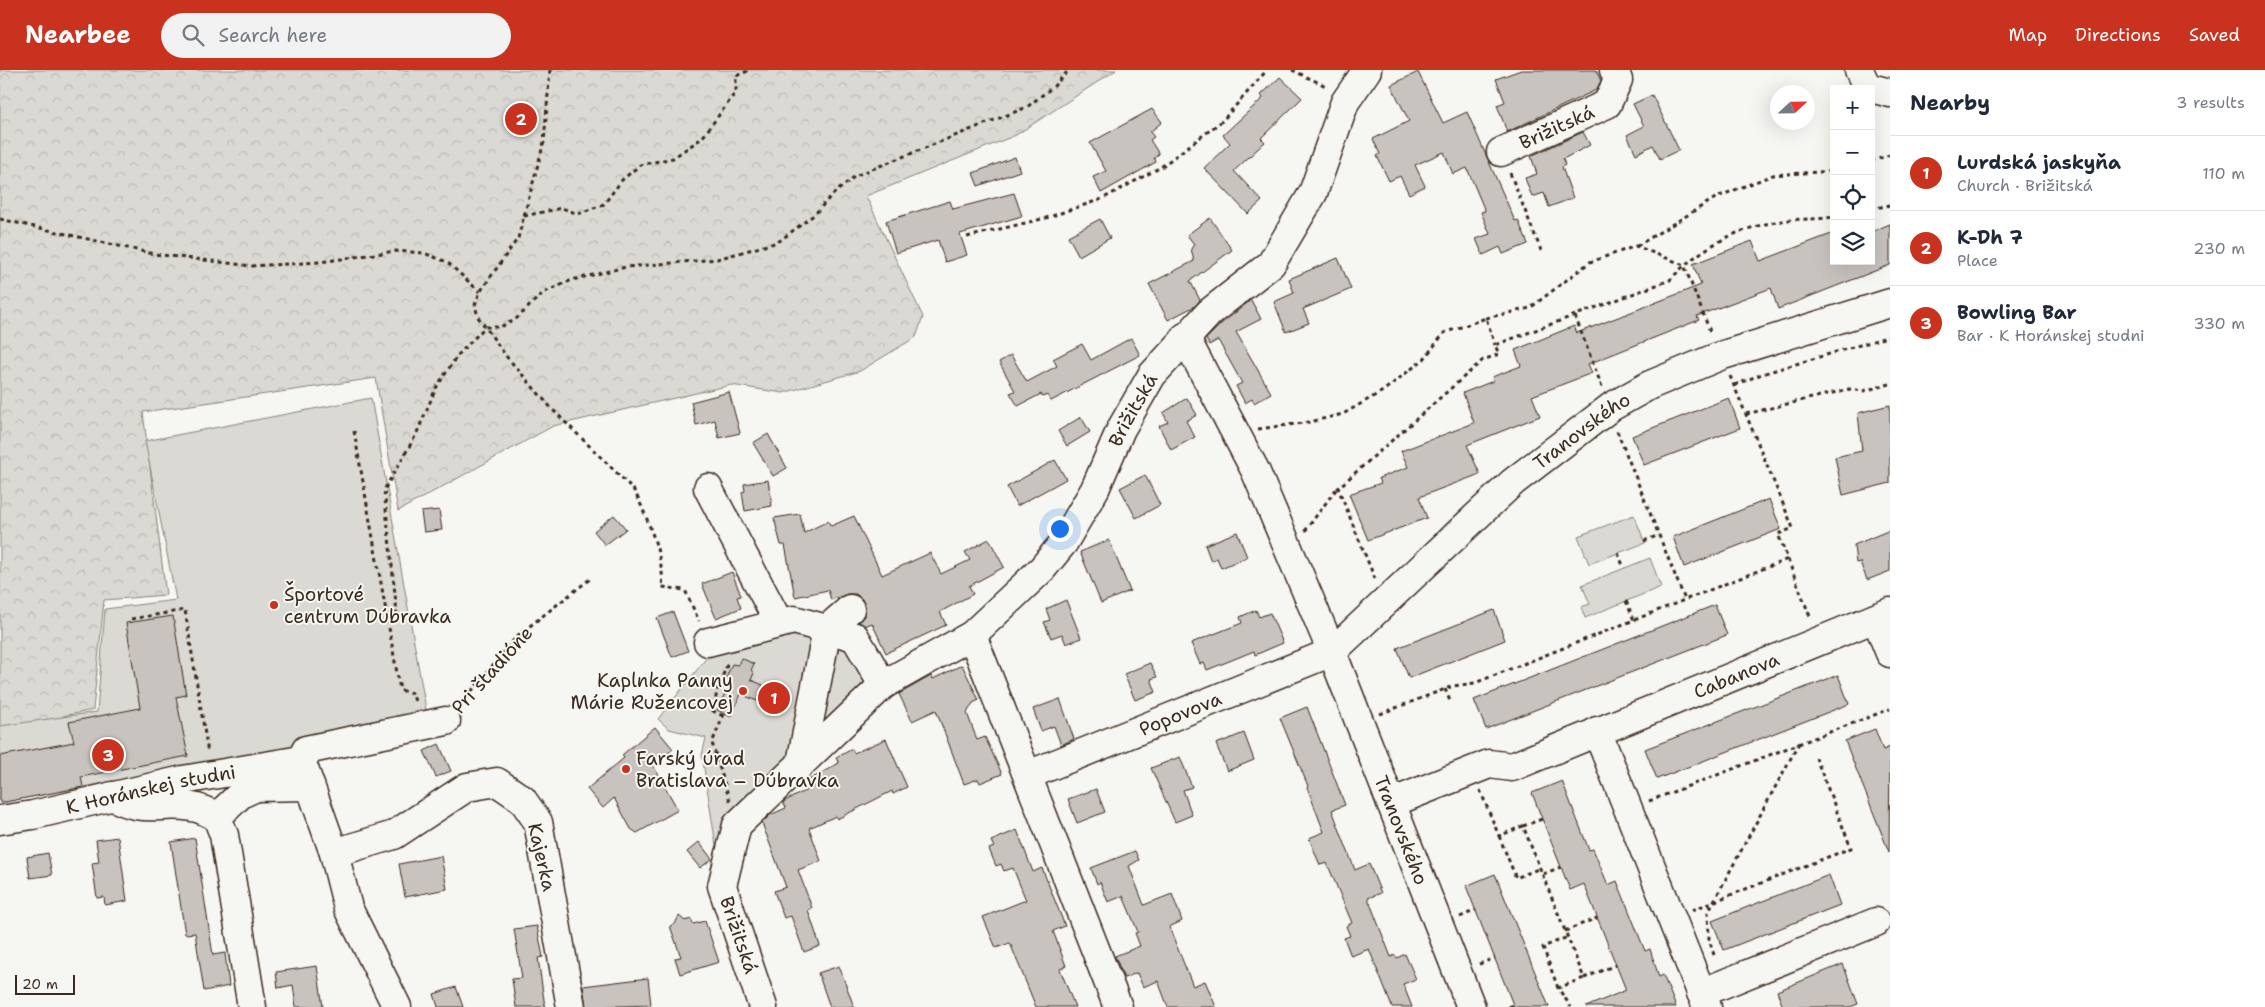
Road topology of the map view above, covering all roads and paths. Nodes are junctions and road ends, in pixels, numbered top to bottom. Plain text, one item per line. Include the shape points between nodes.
1 (550, 70) edge
2 (750, 70) edge
3 (1069, 70) edge
4 (1267, 70) edge
5 (1292, 70) edge
6 (1367, 70) edge
7 (1614, 70) edge
8 (1859, 70) edge
9 (1890, 94) edge
10 (1344, 102) junction
11 (1501, 152) joint
12 (1890, 155) edge
13 (1875, 160) edge
14 (1830, 171) edge
15 (1890, 205) edge
16 (1875, 208) edge
17 (524, 216) junction
18 (1830, 217) edge
19 (0, 219) edge
20 (967, 237) dead end
21 (1636, 246) junction
22 (1542, 253) dead end
23 (1684, 265) junction
24 (480, 292) junction
25 (1890, 303) edge
26 (1575, 316) junction
27 (1486, 318) junction
28 (485, 327) junction
29 (1709, 331) dead end
30 (1890, 336) edge
31 (1185, 337) junction
32 (1495, 345) junction
33 (1596, 371) dead end
34 (1890, 384) edge
35 (1746, 414) junction
36 (1616, 430) dead end
37 (354, 431) dead end
38 (1235, 431) junction
39 (708, 488) dead end
40 (1338, 488) junction
41 (1304, 533) dead end
42 (1659, 536) junction
43 (1644, 541) dead end
44 (1618, 553) dead end
45 (1788, 559) junction
46 (1624, 568) dead end
47 (590, 579) dead end
48 (1378, 587) dead end
49 (1685, 600) junction
50 (1626, 601) dead end
51 (850, 609) dead end
52 (1883, 615) edge
53 (387, 616) junction
54 (131, 619) dead end
55 (1634, 620) junction
56 (779, 623) junction
57 (827, 629) junction
58 (972, 635) junction
59 (1819, 641) junction
60 (708, 642) junction
61 (1332, 652) junction
62 (1890, 652) edge
63 (883, 685) junction
64 (1445, 689) junction
65 (400, 690) dead end
66 (1450, 701) dead end
67 (1890, 708) edge
68 (1373, 716) dead end
69 (446, 721) joint
70 (1597, 731) junction
71 (1800, 742) junction
72 (208, 752) dead end
73 (1816, 758) dead end
74 (301, 760) junction
75 (801, 763) junction
76 (1028, 775) junction
77 (310, 786) junction
78 (1480, 790) dead end
79 (112, 796) junction
80 (1391, 803) junction
81 (1628, 810) junction
82 (217, 817) junction
83 (1542, 819) dead end
84 (0, 820) edge
85 (737, 825) junction
86 (1523, 826) junction
87 (1499, 836) junction
88 (334, 853) junction
89 (1561, 867) dead end
90 (1540, 868) junction
91 (1543, 874) junction
92 (1714, 901) junction
93 (1476, 910) dead end
94 (1597, 918) dead end
95 (1671, 918) junction
96 (1452, 920) dead end
97 (1876, 922) dead end
98 (1565, 931) junction
99 (1568, 937) junction
100 (1495, 958) dead end
101 (1714, 958) dead end
102 (1616, 965) dead end
103 (1471, 967) dead end
104 (1584, 978) junction
105 (1558, 988) junction
106 (1704, 1000) edge
107 (1514, 1005) dead end
108 (252, 1007) edge
109 (397, 1007) edge
110 (570, 1007) edge
111 (763, 1007) edge
112 (1118, 1007) edge
113 (1472, 1007) edge
114 (1509, 1007) edge
115 (1571, 1007) edge

1 - 17 path via 544,142
2 - 17 path via 736,76 736,92 702,138 673,158 640,165 622,180 604,204 578,214 562,208
3 - 28 path via 1028,107 855,176 815,214 778,242 717,260 626,266 572,280 543,292 515,320 500,328
4 - 20 path via 1222,121 1161,167 1102,199 1046,218
5 - 10 path via 1325,85
6 - 10 street, Brižitská
7 - 11 street, Brižitská via 1618,80 1607,104
8 - 9 street via 1867,87
10 - 31 street, Brižitská via 1313,194 1271,264 1210,312
11 - 22 path
12 - 13 path
14 - 21 path via 1773,175 1717,197
15 - 16 path
17 - 24 path via 518,238
18 - 23 path via 1776,222 1722,238
19 - 24 path via 154,254 252,266 320,262 396,251 424,252 447,262
21 - 23 path
21 - 27 path via 1590,262 1530,308
23 - 26 path via 1670,280
23 - 29 path
24 - 28 path via 475,305
25 - 61 street, Tranovského via 1698,364 1611,407 1513,482
26 - 32 path
26 - 33 path
27 - 32 path
27 - 38 path via 1444,333 1417,364 1383,391 1343,414 1310,422
28 - 53 path via 457,356 436,388 416,435 384,490 397,613
28 - 60 path via 554,410 633,489 658,557 664,579 662,587 685,590
30 - 35 path via 1734,385
31 - 38 street, Tranovského
31 - 58 street, Brižitská via 1152,375 1120,429 1095,489 1064,542 1042,569
32 - 40 path via 1499,354 1483,360
34 - 35 path via 1863,391 1850,389
35 - 45 path via 1793,528 1778,534
36 - 42 path
37 - 53 path
38 - 61 street, Tranovského via 1255,470
39 - 56 street
40 - 41 path
40 - 48 path
42 - 43 path
42 - 49 path
44 - 46 path
45 - 49 path
45 - 59 path
47 - 69 path, Pri štadióne via 517,636
49 - 55 path
50 - 55 path
51 - 57 street
52 - 59 street, Cabanova
52 - 62 street, Cabanova
53 - 65 path
54 - 72 path via 185,610
55 - 64 path via 1475,683
56 - 57 street via 794,620
56 - 60 street
57 - 63 street via 855,637
57 - 75 street
58 - 63 street, Brižitská
58 - 76 street
59 - 70 street, Cabanova
60 - 85 path via 722,648 728,664 718,687 713,711 724,715 712,743
61 - 76 street, Popovova
61 - 80 street, Tranovského
63 - 75 street, Brižitská
64 - 66 path
64 - 68 path
67 - 71 path
69 - 74 street, Pri štadióne via 306,750
70 - 80 street, Cabanova via 1512,767 1489,764
70 - 81 street
71 - 81 path
71 - 92 path
73 - 92 path via 1851,848
74 - 77 street
74 - 79 street, K Horánskej studni
75 - 85 street, Brižitská
76 - 112 street
77 - 82 street via 256,787 241,794
77 - 88 street
78 - 87 path
79 - 82 street via 148,808 192,806
79 - 84 street, K Horánskej studni
80 - 113 street, Tranovského
81 - 95 street
82 - 108 street via 224,834
83 - 86 path
85 - 111 street, Brižitská via 722,886
86 - 87 path
86 - 90 path
87 - 90 path via 1516,878
88 - 109 street via 348,908
88 - 110 street, Kajerka via 394,835 467,787 497,782 522,799 538,822
89 - 91 path
90 - 91 path
91 - 98 path
92 - 95 path
92 - 101 path via 1708,912
93 - 96 path
94 - 98 path
95 - 106 street
97 - 106 street
98 - 99 path
99 - 104 path
99 - 105 path via 1542,947
100 - 103 path
102 - 104 path
104 - 105 path
105 - 115 path
107 - 114 path

